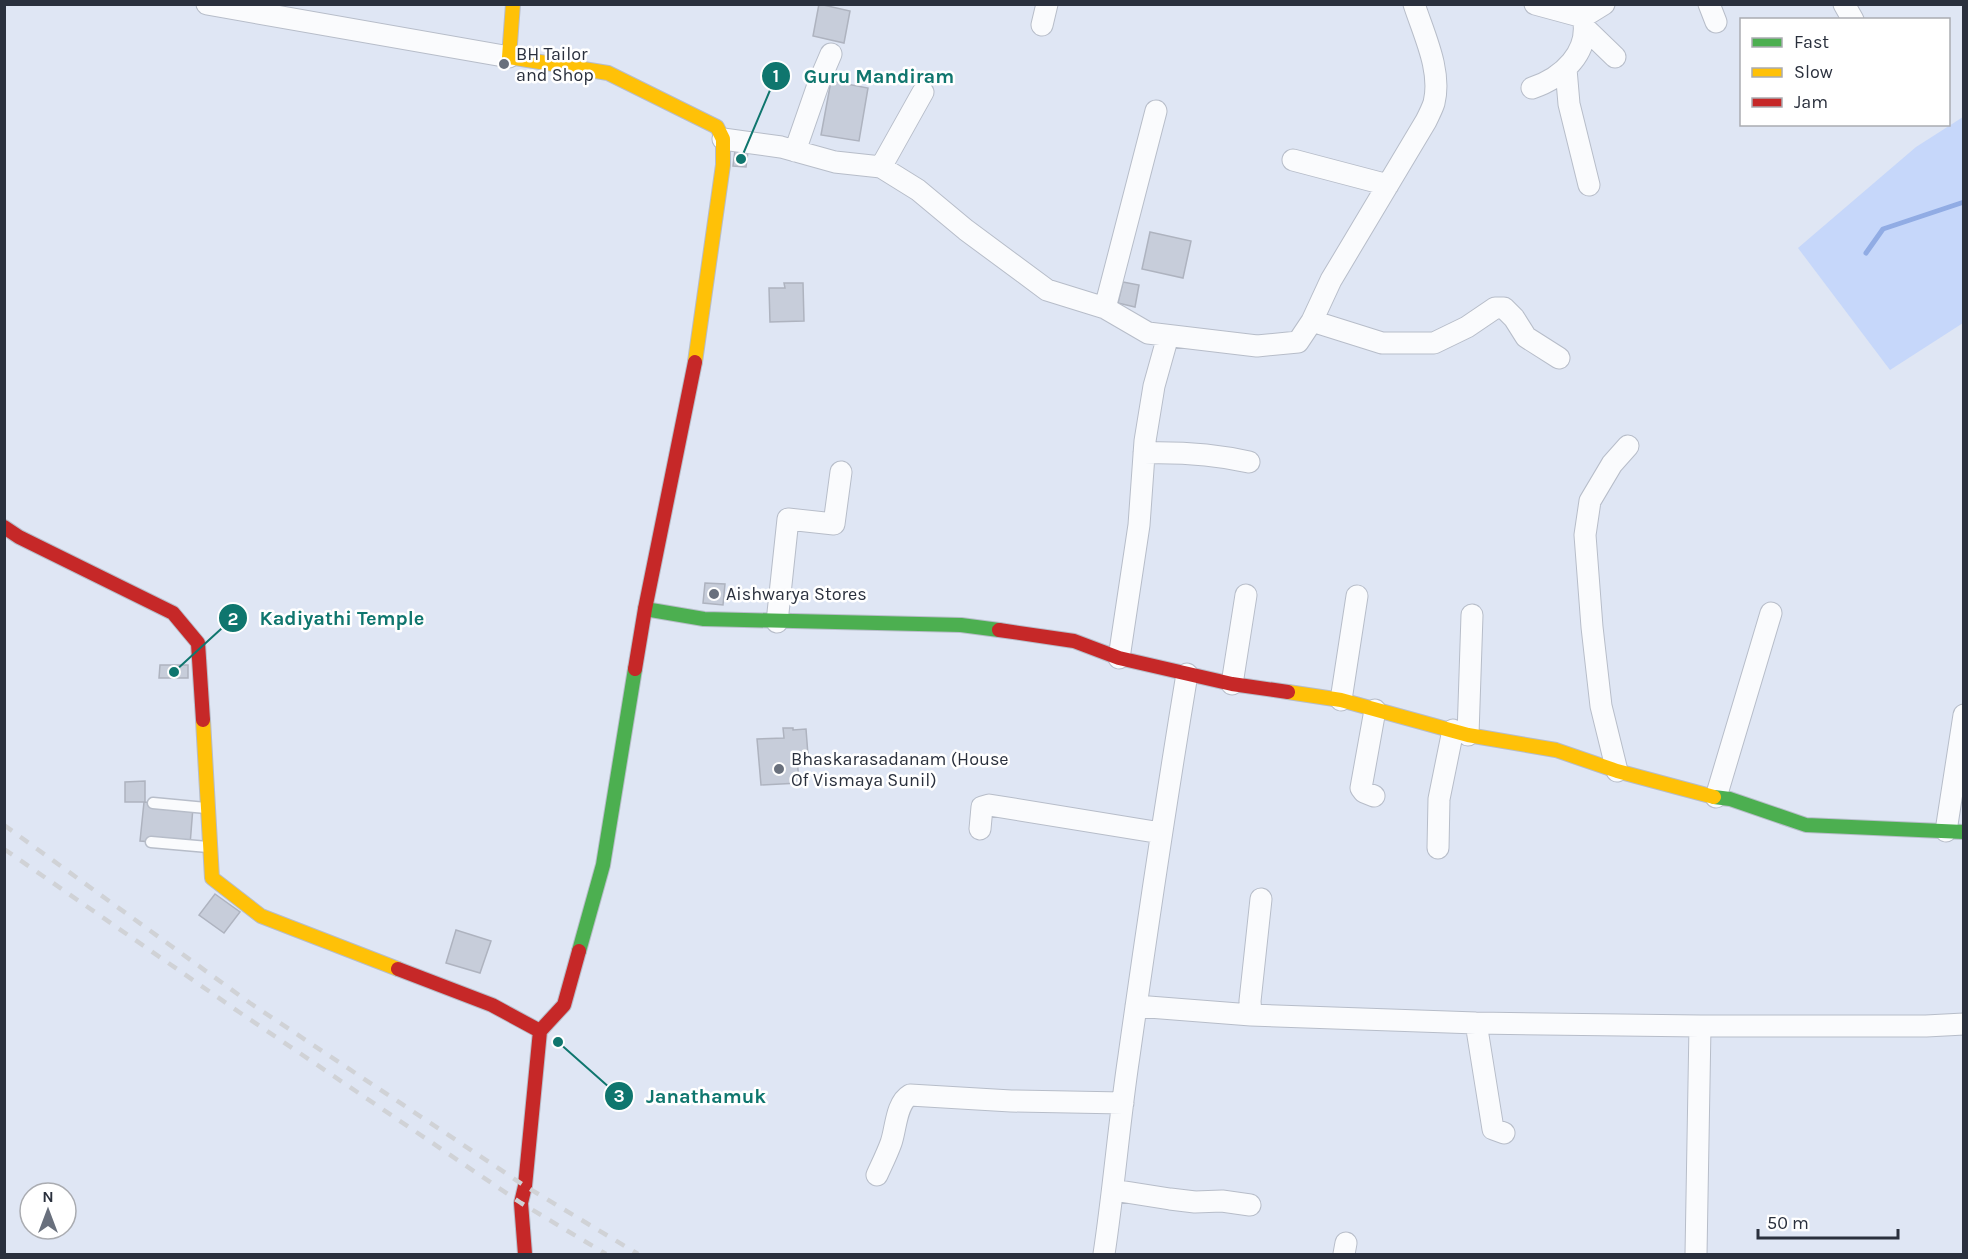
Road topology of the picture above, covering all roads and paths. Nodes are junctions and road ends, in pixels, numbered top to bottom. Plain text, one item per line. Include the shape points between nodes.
1 (207, 4) edge
2 (513, 4) edge
3 (1414, 4) edge
4 (1535, 4) edge
5 (1604, 4) edge
6 (1844, 4) edge
7 (1852, 18) edge
8 (1584, 23) junction
9 (831, 54) dead end
10 (509, 57) junction
11 (1615, 57) dead end
12 (1566, 69) junction
13 (1532, 88) dead end
14 (923, 92) dead end
15 (1156, 111) dead end
16 (723, 139) junction
17 (795, 151) junction
18 (1293, 160) dead end
19 (881, 167) junction
20 (1388, 185) junction
21 (1589, 185) dead end
22 (1105, 308) junction
23 (1312, 321) junction
24 (1168, 336) junction
25 (1559, 358) dead end
26 (1629, 446) dead end
27 (1144, 453) junction
28 (1249, 462) dead end
29 (842, 472) dead end
30 (4, 527) edge
31 (1246, 595) dead end
32 (1357, 596) dead end
33 (645, 609) junction
34 (1771, 613) dead end
35 (1472, 615) dead end
36 (777, 622) junction
37 (1119, 658) junction
38 (1187, 674) junction
39 (1232, 684) junction
40 (1341, 700) junction
41 (1375, 710) junction
42 (1964, 715) edge
43 (1461, 733) junction
44 (1617, 771) junction
45 (1374, 796) dead end
46 (1716, 797) junction
47 (153, 803) dead end
48 (208, 808) junction
49 (980, 829) dead end
50 (1955, 832) edge
51 (1161, 833) junction
52 (151, 842) dead end
53 (210, 847) junction
54 (1438, 848) dead end
55 (1261, 899) dead end
56 (1136, 1006) junction
57 (1251, 1015) junction
58 (1476, 1023) junction
59 (1964, 1024) edge
60 (1700, 1026) junction
61 (540, 1030) junction
62 (1123, 1103) junction
63 (1504, 1133) dead end
64 (878, 1175) dead end
65 (1113, 1190) junction
66 (1250, 1205) dead end
67 (525, 1254) edge
68 (1104, 1254) edge
69 (1696, 1254) edge

1 - 10 street
2 - 10 main road
3 - 20 street via 1434,67 1434,102
4 - 8 street
5 - 8 street
6 - 7 street
8 - 11 street
8 - 12 street via 1582,44
9 - 17 street
10 - 16 main road via 608,73 717,127
12 - 13 street
12 - 21 street via 1569,104
14 - 19 street
15 - 22 street
16 - 17 street
16 - 33 main road via 723,165 692,380
17 - 19 street via 835,162
18 - 20 street
19 - 22 street via 918,190 1047,290
20 - 23 street via 1331,280
22 - 24 street via 1148,333
23 - 24 street via 1298,342 1257,346
23 - 25 street via 1382,343 1434,343 1495,308 1504,308 1526,337
24 - 27 street via 1154,386
26 - 44 street via 1612,464 1590,501 1585,535 1601,706
27 - 28 street via 1183,452
27 - 37 street via 1139,525
29 - 36 street via 834,525 788,519
30 - 48 main road via 173,613 198,643
31 - 39 street
32 - 40 street
33 - 36 main road via 704,619
33 - 61 main road via 603,865 564,1005
34 - 46 street
35 - 43 street
36 - 37 main road via 961,625 1074,641
37 - 38 main road
38 - 39 main road
38 - 51 street
39 - 40 main road
40 - 41 main road
41 - 43 main road
41 - 45 street via 1361,788
42 - 50 street
43 - 44 main road via 1556,750
43 - 54 street via 1439,799
44 - 46 main road
46 - 50 main road via 1806,825
47 - 48 lane
48 - 53 main road
49 - 51 street via 982,807 989,805
51 - 56 street
52 - 53 lane
53 - 61 main road via 212,878 261,916 492,1005
55 - 57 street
56 - 57 street
56 - 62 street
57 - 58 street
58 - 60 street
58 - 63 street via 1493,1129
59 - 60 street
60 - 69 street
61 - 67 main road via 521,1203
62 - 64 street via 910,1095 902,1105
62 - 65 street
65 - 66 street via 1194,1202
65 - 68 street

